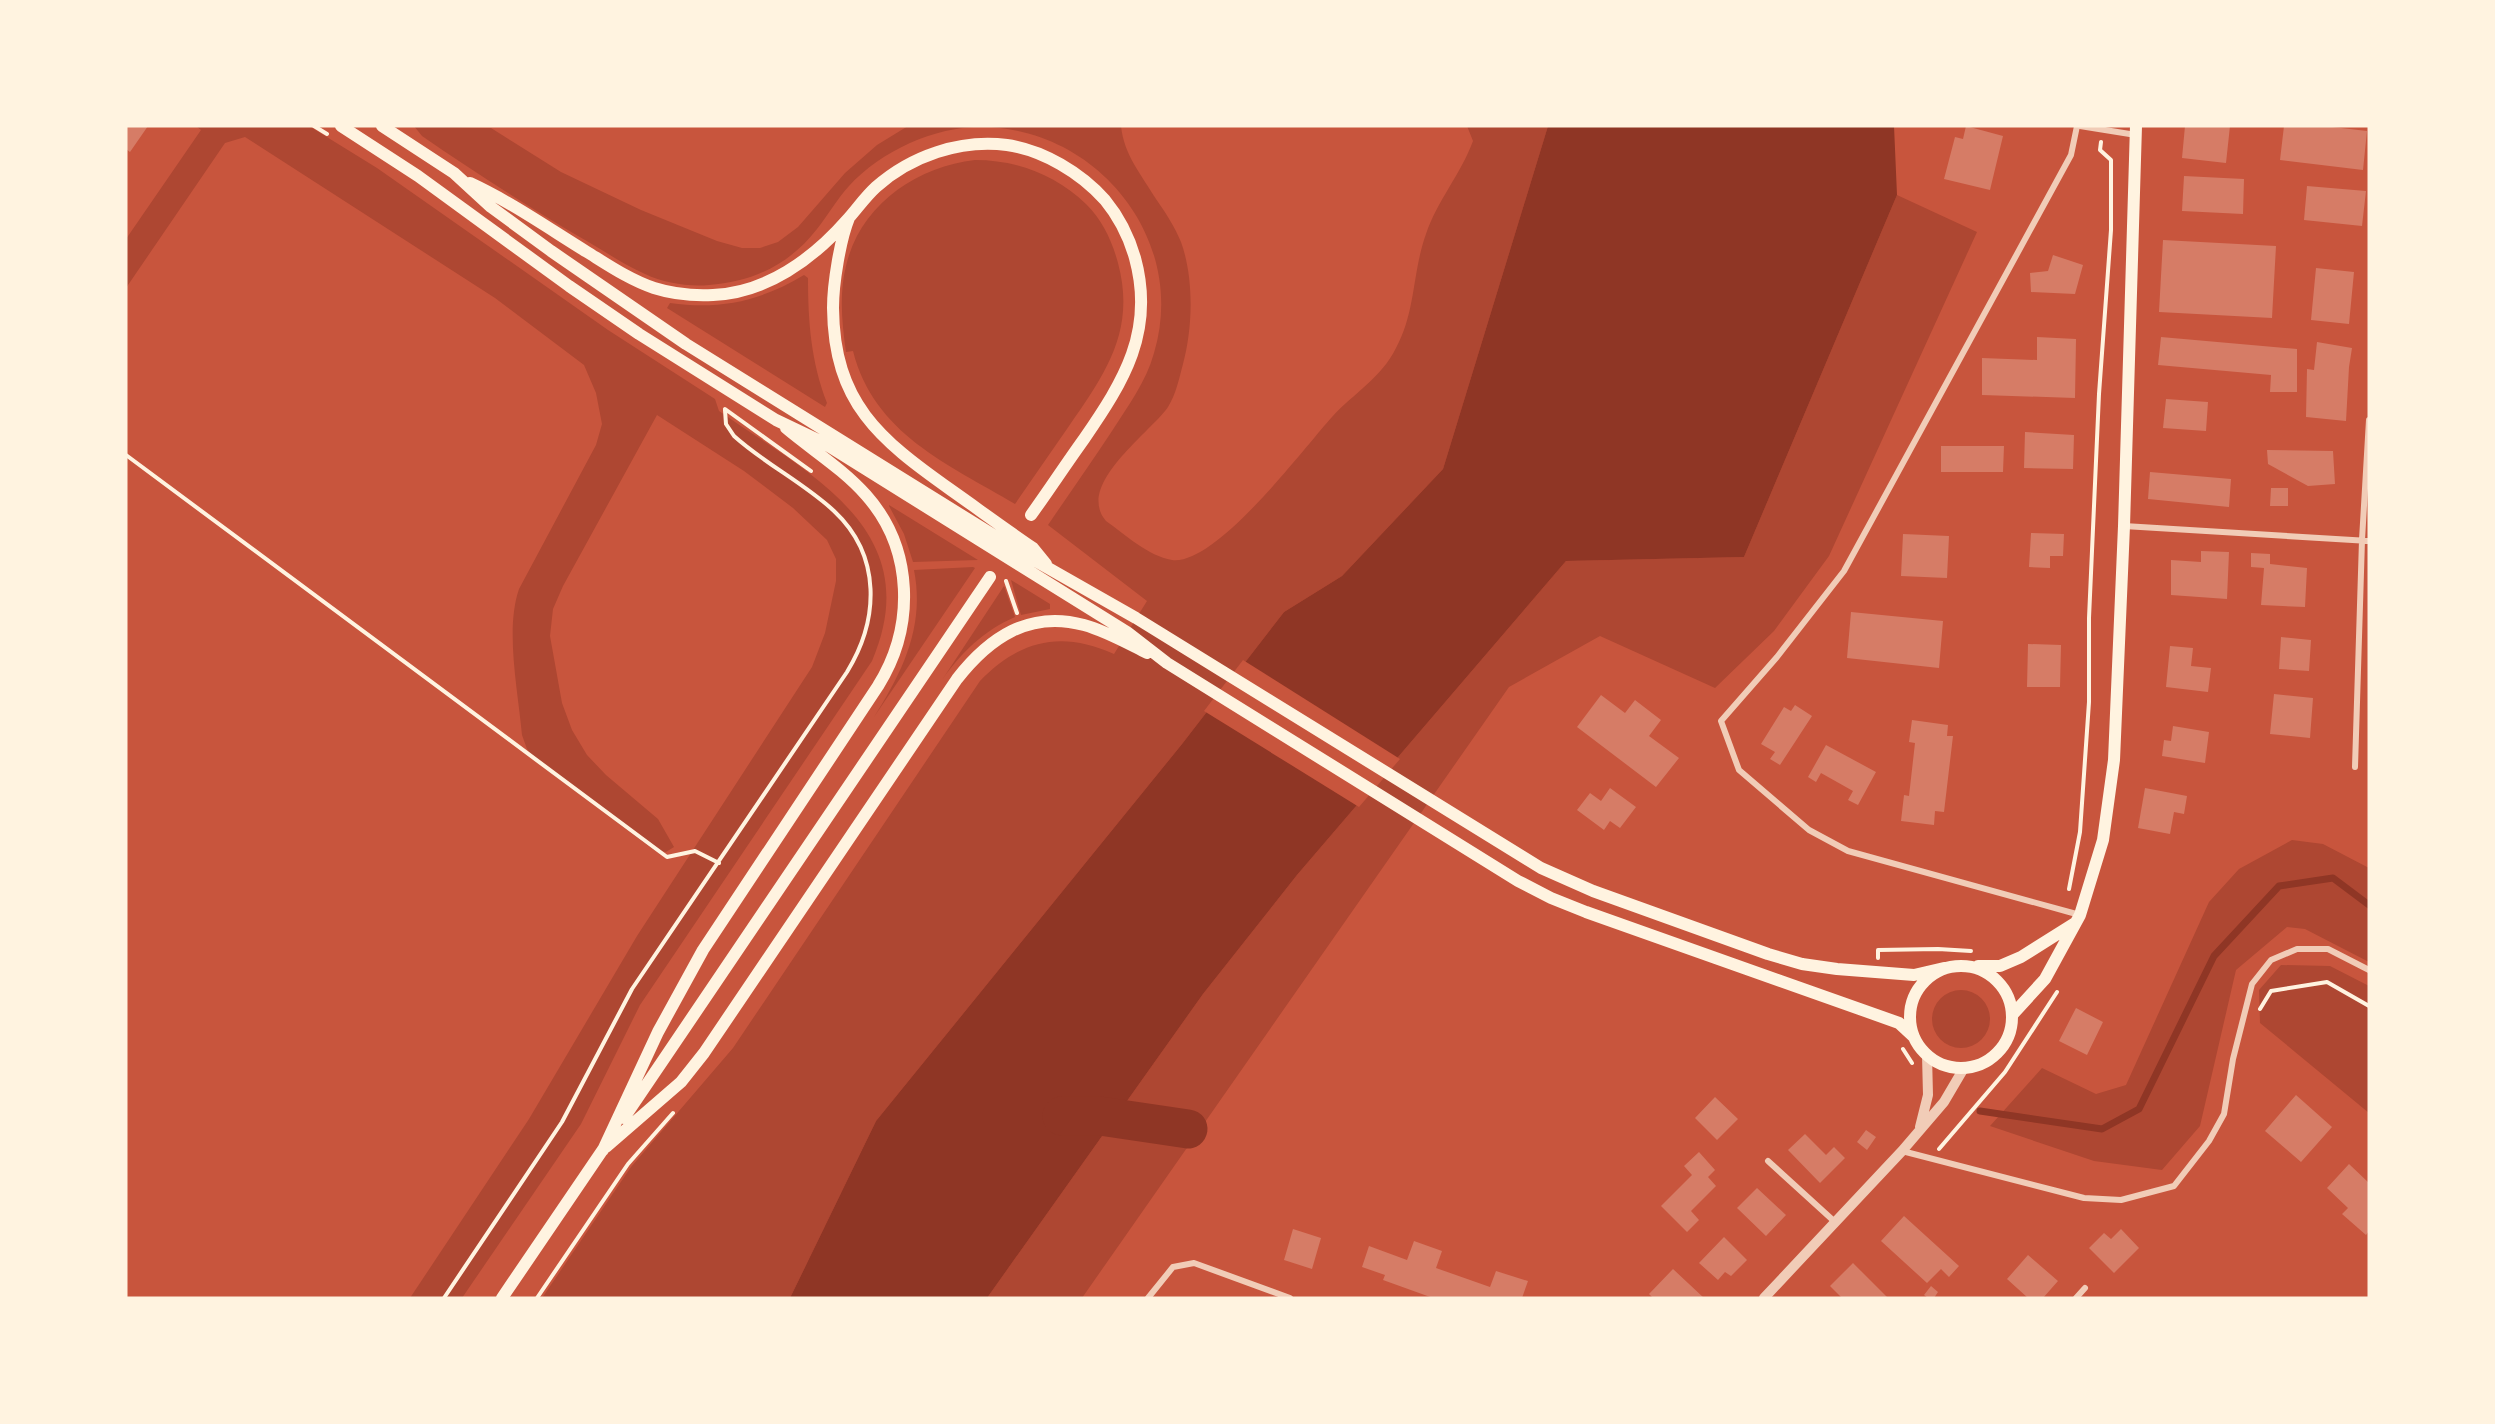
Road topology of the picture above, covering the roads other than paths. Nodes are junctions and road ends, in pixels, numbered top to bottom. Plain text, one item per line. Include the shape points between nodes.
1 (341, 126) edge
2 (382, 126) edge
3 (2079, 126) edge
4 (2136, 130) edge
5 (454, 173) junction
6 (850, 217) junction
7 (769, 416) junction
8 (2369, 420) edge
9 (1031, 515) dead end
10 (2124, 526) junction
11 (994, 535) junction
12 (2365, 540) edge
13 (1027, 556) junction
14 (990, 577) dead end
15 (1124, 636) junction
16 (2355, 767) dead end
17 (2078, 919) junction
18 (1971, 966) junction
19 (1944, 968) junction
20 (2369, 970) edge
21 (2013, 1014) junction
22 (1913, 1036) junction
23 (1927, 1055) junction
24 (1964, 1068) junction
25 (1920, 1130) junction
26 (603, 1150) junction
27 (1902, 1151) junction
28 (1768, 1161) dead end
29 (1836, 1223) junction
30 (2085, 1288) dead end
31 (502, 1298) edge
32 (1148, 1298) edge
33 (1290, 1298) edge
34 (1764, 1298) edge
35 (2076, 1298) edge

1 - 7 main road via 418,176 604,310
2 - 5 main road
3 - 4 street
3 - 17 street via 2071,155 1844,570 1722,721 1739,770 1809,830 1848,851
4 - 10 main road
5 - 6 main road via 630,278 681,294 733,293 782,275 812,254
5 - 11 main road via 496,211 646,317
6 - 9 main road via 878,186 904,167 935,153 972,144 1009,146 1040,155 1073,173 1113,209 1138,270 1141,312 1135,350 1114,394
6 - 11 main road via 836,269 833,320 837,354 854,400 874,427
7 - 11 main road
7 - 26 main road via 843,473 877,509 902,566 902,627 886,672 703,950 658,1032
8 - 12 street
10 - 12 street
10 - 17 main road via 2114,760 2103,840
11 - 13 main road
11 - 13 main road
12 - 16 street
13 - 15 main road
13 - 19 main road via 1136,618 1469,825 1575,884 1785,959 1837,969 1914,975
14 - 26 main road
15 - 22 main road via 1551,898 1899,1023
15 - 26 main road via 1075,623 1051,622 1022,627 984,648 962,674 711,1044 689,1072
17 - 18 main road via 2021,957 2000,966
17 - 21 main road via 2045,979
18 - 19 main road
18 - 21 main road via 1992,975 2007,992
19 - 22 main road via 1926,979 1914,995 1910,1016
20 - 27 street via 2328,949 2297,949 2271,960 2252,984 2224,1114 2209,1141 2174,1186 2121,1200 2084,1198
21 - 24 main road via 2012,1030 2005,1045 1980,1065
22 - 23 main road
23 - 24 main road via 1944,1065
23 - 25 street via 1928,1095
24 - 25 street via 1944,1102
25 - 27 street
26 - 31 main road
27 - 29 street
28 - 29 street
29 - 34 street
30 - 35 street
32 - 33 street via 1173,1267 1194,1263

